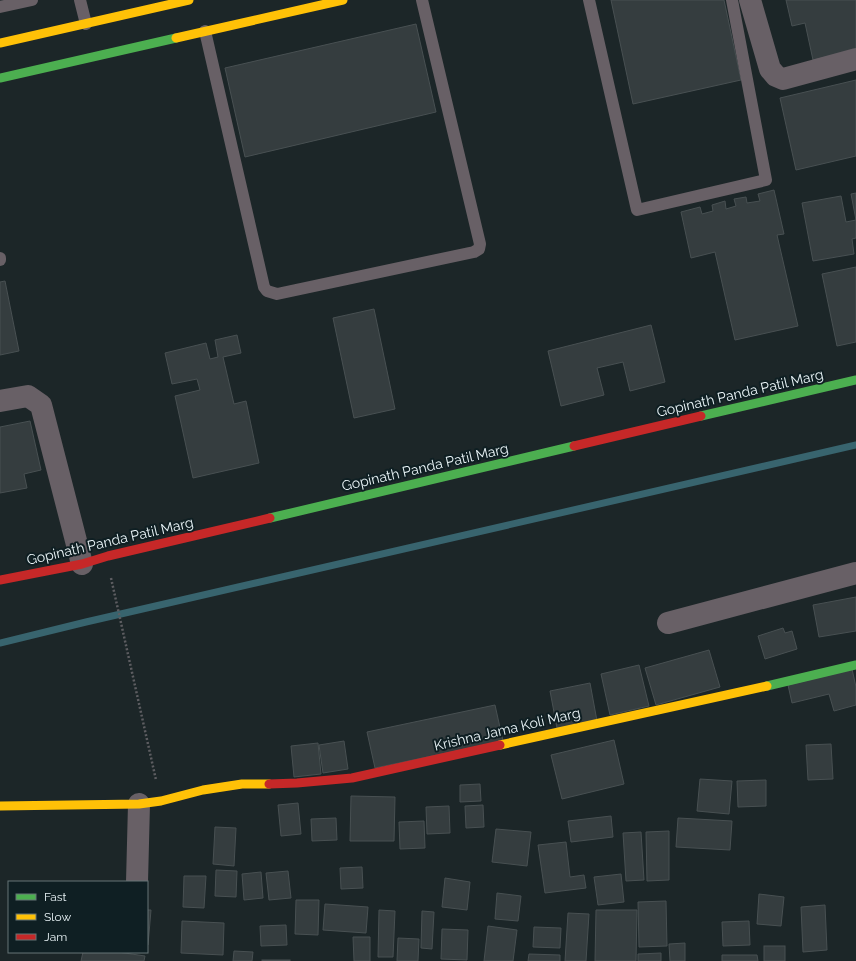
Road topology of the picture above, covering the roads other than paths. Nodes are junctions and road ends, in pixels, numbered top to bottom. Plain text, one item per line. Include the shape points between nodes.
1 (32, 0) edge
2 (80, 0) edge
3 (189, 0) edge
4 (343, 0) edge
5 (422, 0) edge
6 (589, 0) edge
7 (732, 0) edge
8 (750, 0) edge
9 (0, 7) edge
10 (86, 24) junction
11 (205, 31) junction
12 (0, 43) edge
13 (856, 59) edge
14 (0, 78) edge
15 (856, 380) edge
16 (0, 401) edge
17 (82, 564) junction
18 (856, 573) edge
19 (0, 580) edge
20 (668, 624) dead end
21 (856, 665) edge
22 (139, 804) junction
23 (0, 806) edge
24 (137, 881) edge

1 - 9 lane
2 - 10 lane
3 - 10 street
4 - 11 street
5 - 11 lane via 480,244 479,249 277,294 267,291 262,280
6 - 7 lane via 637,210 766,180
8 - 13 street via 770,69 776,76 783,79
10 - 12 street
11 - 14 street
15 - 17 street, Gopinath Panda Patil Marg via 123,552
16 - 17 street via 28,396 41,405
17 - 19 street, Gopinath Panda Patil Marg
18 - 20 street
21 - 22 street, Krishna Jama Koli Marg via 352,778 242,784
22 - 23 street, Krishna Jama Koli Marg
22 - 24 street

